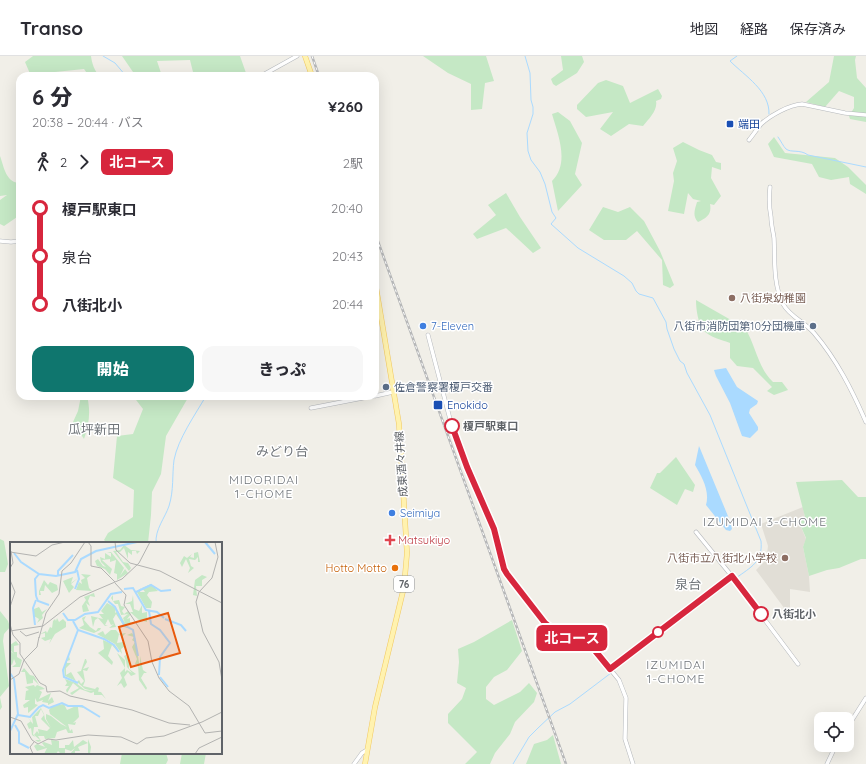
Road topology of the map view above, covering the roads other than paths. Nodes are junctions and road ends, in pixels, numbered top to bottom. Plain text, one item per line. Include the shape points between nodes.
1 (297, 56) edge
2 (305, 56) edge
3 (268, 72) edge
4 (311, 72) edge
5 (866, 115) edge
6 (749, 140) dead end
7 (770, 187) dead end
8 (0, 241) edge
9 (16, 241) edge
10 (379, 306) edge
11 (428, 335) dead end
12 (393, 392) junction
13 (379, 395) edge
14 (353, 400) edge
15 (311, 408) dead end
16 (866, 422) edge
17 (696, 532) dead end
18 (732, 576) junction
19 (798, 664) dead end
20 (612, 671) junction
21 (866, 698) edge
22 (854, 717) edge
23 (367, 750) junction
24 (833, 752) edge
25 (354, 764) edge
26 (365, 764) edge
27 (633, 764) edge
28 (827, 764) edge

1 - 3 street
2 - 4 main road
5 - 6 street via 802,104 773,116 762,124
7 - 16 street via 774,265 782,302 791,314 808,326 833,357
8 - 9 street
10 - 12 main road, 成東酒々井線 / 76
11 - 20 street via 451,423 494,529 504,569 545,623 556,632 592,647
12 - 13 street
12 - 23 main road, 成東酒々井線 / 76 via 399,430 406,572
14 - 15 street
17 - 18 street
18 - 19 street
18 - 20 street
20 - 27 street via 626,698 625,739
21 - 22 street
23 - 25 street
23 - 26 main road, 成東酒々井線 / 76
24 - 28 street

